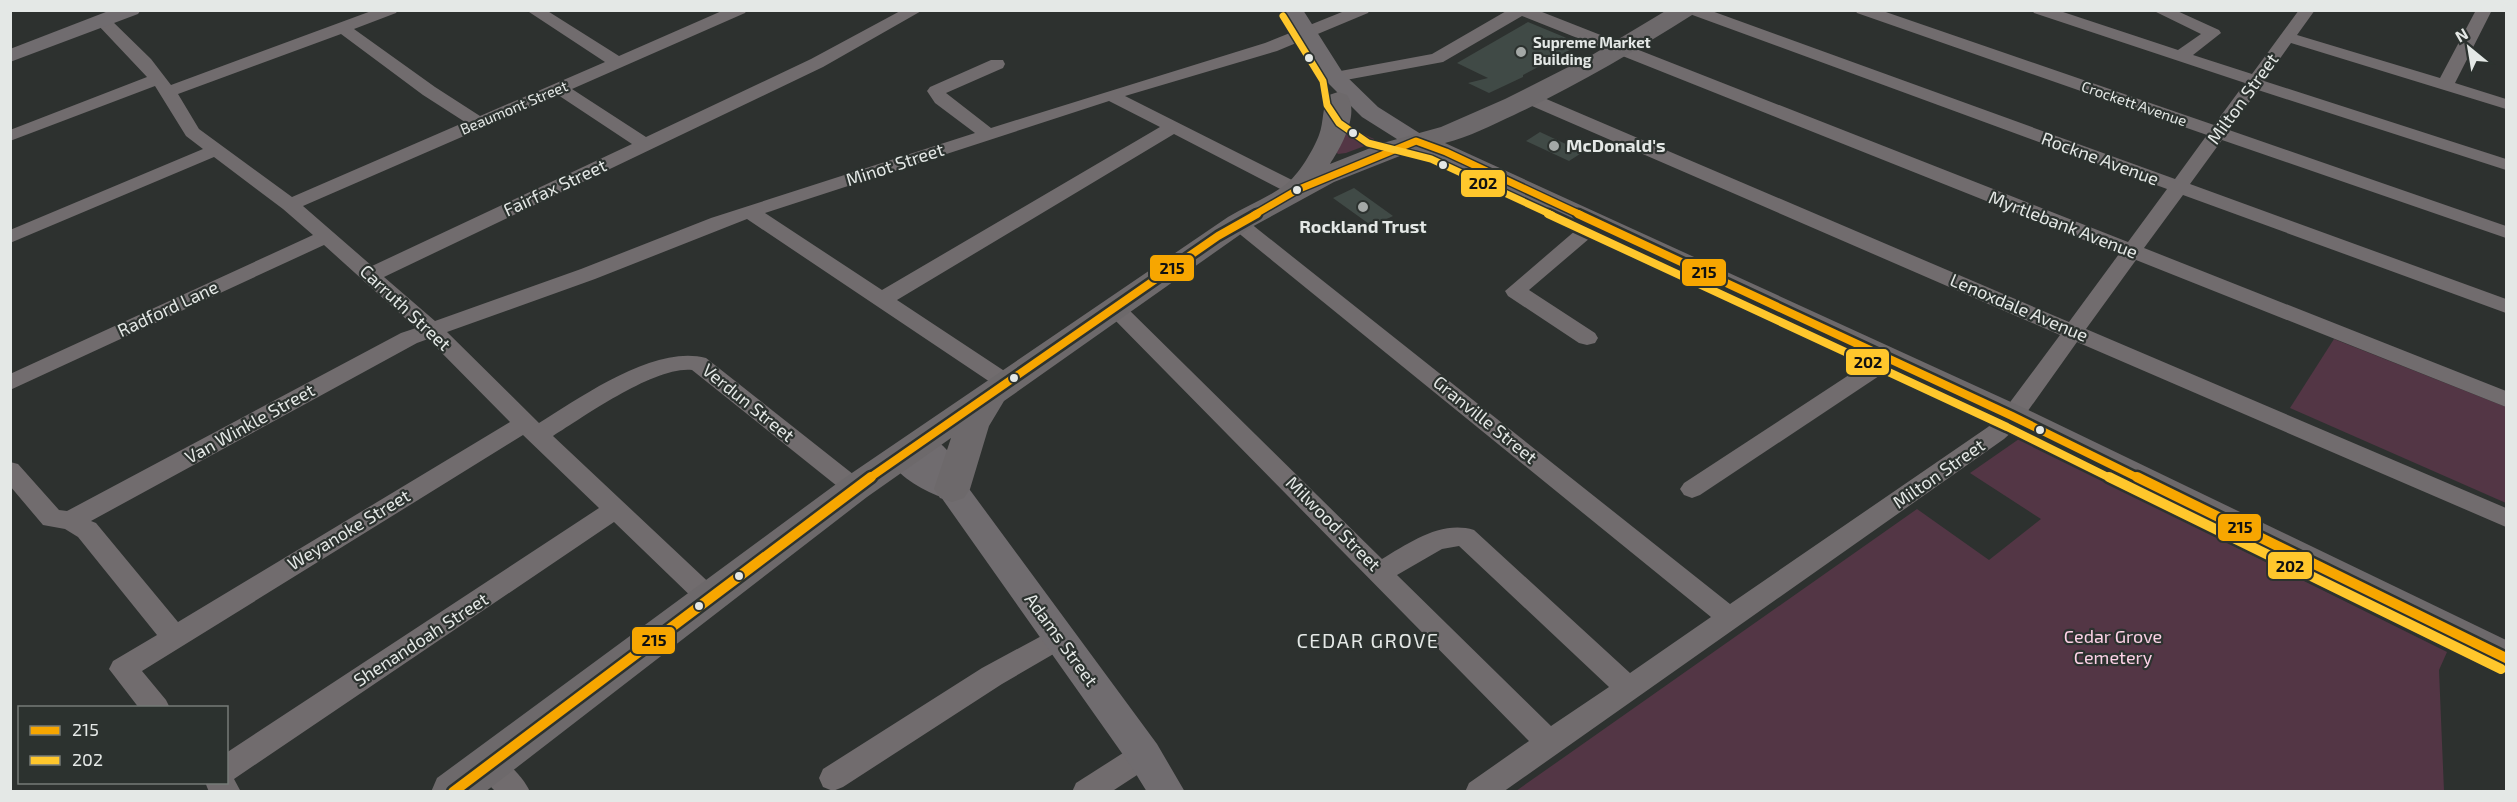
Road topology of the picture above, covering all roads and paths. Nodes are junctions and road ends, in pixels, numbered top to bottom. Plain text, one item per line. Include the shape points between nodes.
1 (131, 10) edge
2 (390, 10) edge
3 (534, 10) edge
4 (739, 10) edge
5 (915, 10) edge
6 (1293, 10) edge
7 (1362, 10) edge
8 (1521, 10) edge
9 (1658, 10) edge
10 (1684, 10) edge
11 (1693, 10) edge
12 (1863, 10) edge
13 (2040, 10) edge
14 (2160, 10) edge
15 (2484, 10) edge
16 (2304, 11) edge
17 (103, 21) junction
18 (343, 28) junction
19 (1307, 33) junction
20 (2288, 37) junction
21 (1611, 47) junction
22 (10, 56) edge
23 (2180, 56) junction
24 (618, 63) junction
25 (997, 64) dead end
26 (2255, 82) junction
27 (2445, 85) junction
28 (163, 86) junction
29 (559, 88) junction
30 (1337, 89) junction
31 (1110, 96) junction
32 (1531, 99) junction
33 (2506, 104) edge
34 (478, 123) junction
35 (1172, 128) junction
36 (2218, 133) junction
37 (990, 135) junction
38 (10, 136) edge
39 (1416, 141) junction
40 (646, 145) junction
41 (215, 150) junction
42 (2506, 165) edge
43 (2178, 188) junction
44 (1297, 190) junction
45 (290, 205) junction
46 (750, 212) junction
47 (1597, 222) junction
48 (1238, 223) junction
49 (2506, 232) edge
50 (327, 236) junction
51 (10, 237) edge
52 (2131, 252) junction
53 (370, 275) junction
54 (883, 299) junction
55 (2506, 306) edge
56 (1115, 308) junction
57 (430, 329) junction
58 (2073, 332) junction
59 (1587, 338) dead end
60 (1889, 359) junction
61 (10, 383) edge
62 (1000, 388) junction
63 (2506, 399) edge
64 (2012, 416) junction
65 (531, 429) junction
66 (910, 449) junction
67 (10, 470) edge
68 (855, 488) junction
69 (952, 489) junction
70 (1692, 489) dead end
71 (615, 509) junction
72 (2506, 518) edge
73 (70, 521) junction
74 (1381, 572) junction
75 (709, 598) junction
76 (1730, 618) junction
77 (174, 637) junction
78 (1060, 637) junction
79 (2506, 658) edge
80 (1629, 688) junction
81 (154, 706) edge
82 (1549, 743) junction
83 (1144, 755) junction
84 (488, 765) junction
85 (228, 768) edge
86 (833, 778) dead end
87 (452, 792) edge
88 (516, 792) edge
89 (1086, 792) edge
90 (1167, 792) edge
91 (1479, 792) edge

1 - 17 main road
2 - 18 street
3 - 24 street
4 - 24 street, Beaumont Street
5 - 40 street, Fairfax Street via 817,63
6 - 19 main road
7 - 19 street, Minot Street
8 - 21 street, Myrtlebank Avenue
8 - 30 street via 1437,58
9 - 21 highway
10 - 21 highway
11 - 43 street, Rockne Avenue
12 - 36 street, Crockett Avenue
13 - 23 street
14 - 23 street via 2213,33
15 - 27 street
16 - 20 street, Milton Street
17 - 22 main road
17 - 28 street, Carruth Street
18 - 28 street
18 - 34 street
19 - 30 main road
19 - 31 street, Minot Street
20 - 26 street, Milton Street
20 - 27 street
21 - 32 highway
21 - 39 highway via 1433,124
21 - 52 street, Myrtlebank Avenue
23 - 26 street
24 - 29 street, Beaumont Street
25 - 37 street via 936,91 941,99
26 - 36 street, Milton Street
26 - 42 street
27 - 33 street
28 - 38 street
28 - 41 street, Carruth Street via 192,132
29 - 34 street, Beaumont Street
29 - 40 street
30 - 39 main road via 1348,115 1373,132
30 - 44 highway via 1339,114 1333,138
31 - 35 street
31 - 37 street, Minot Street
32 - 39 highway via 1451,133
32 - 58 street, Lenoxdale Avenue
34 - 45 street, Beaumont Street
35 - 44 street
35 - 54 street
36 - 43 street, Milton Street
36 - 49 street, Crockett Avenue
37 - 46 street, Minot Street
39 - 44 highway
39 - 47 highway
40 - 53 street, Fairfax Street
41 - 45 street, Carruth Street
41 - 51 street
43 - 52 street, Milton Street
43 - 55 street, Rockne Avenue
44 - 48 highway
45 - 50 street, Carruth Street
46 - 54 street
46 - 57 street, Minot Street
47 - 59 street via 1515,291
47 - 60 highway
48 - 56 highway
48 - 76 street, Granville Street
50 - 53 street, Carruth Street
50 - 61 street, Radford Lane
52 - 58 street, Milton Street
52 - 63 street, Myrtlebank Avenue
53 - 57 street, Carruth Street
54 - 62 street
56 - 62 highway
56 - 74 street, Milwood Street
57 - 65 street, Carruth Street
57 - 73 street, Van Winkle Street
58 - 64 street, Milton Street
58 - 72 street, Lenoxdale Avenue
60 - 64 highway
60 - 70 street
62 - 66 highway
62 - 69 highway via 972,426
64 - 76 street, Milton Street via 1989,439
64 - 79 highway
65 - 68 street, Verdun Street via 662,366 691,360
65 - 71 street, Carruth Street
65 - 77 street, Weyanoke Street
66 - 68 highway
66 - 69 main road, Adams Street via 931,481
67 - 73 street via 52,518
68 - 75 highway
69 - 78 main road, Adams Street
71 - 75 street, Carruth Street
71 - 85 street, Shenandoah Street
73 - 77 street via 87,530
74 - 80 street via 1442,538 1454,534 1465,537
74 - 82 street, Milwood Street
75 - 84 highway
76 - 80 street, Milton Street
77 - 81 street, Weyanoke Street via 123,669
78 - 83 main road, Adams Street
78 - 86 street
80 - 82 street, Milton Street
82 - 91 street, Milton Street
83 - 89 street
83 - 90 main road, Adams Street
84 - 87 highway
84 - 88 street

